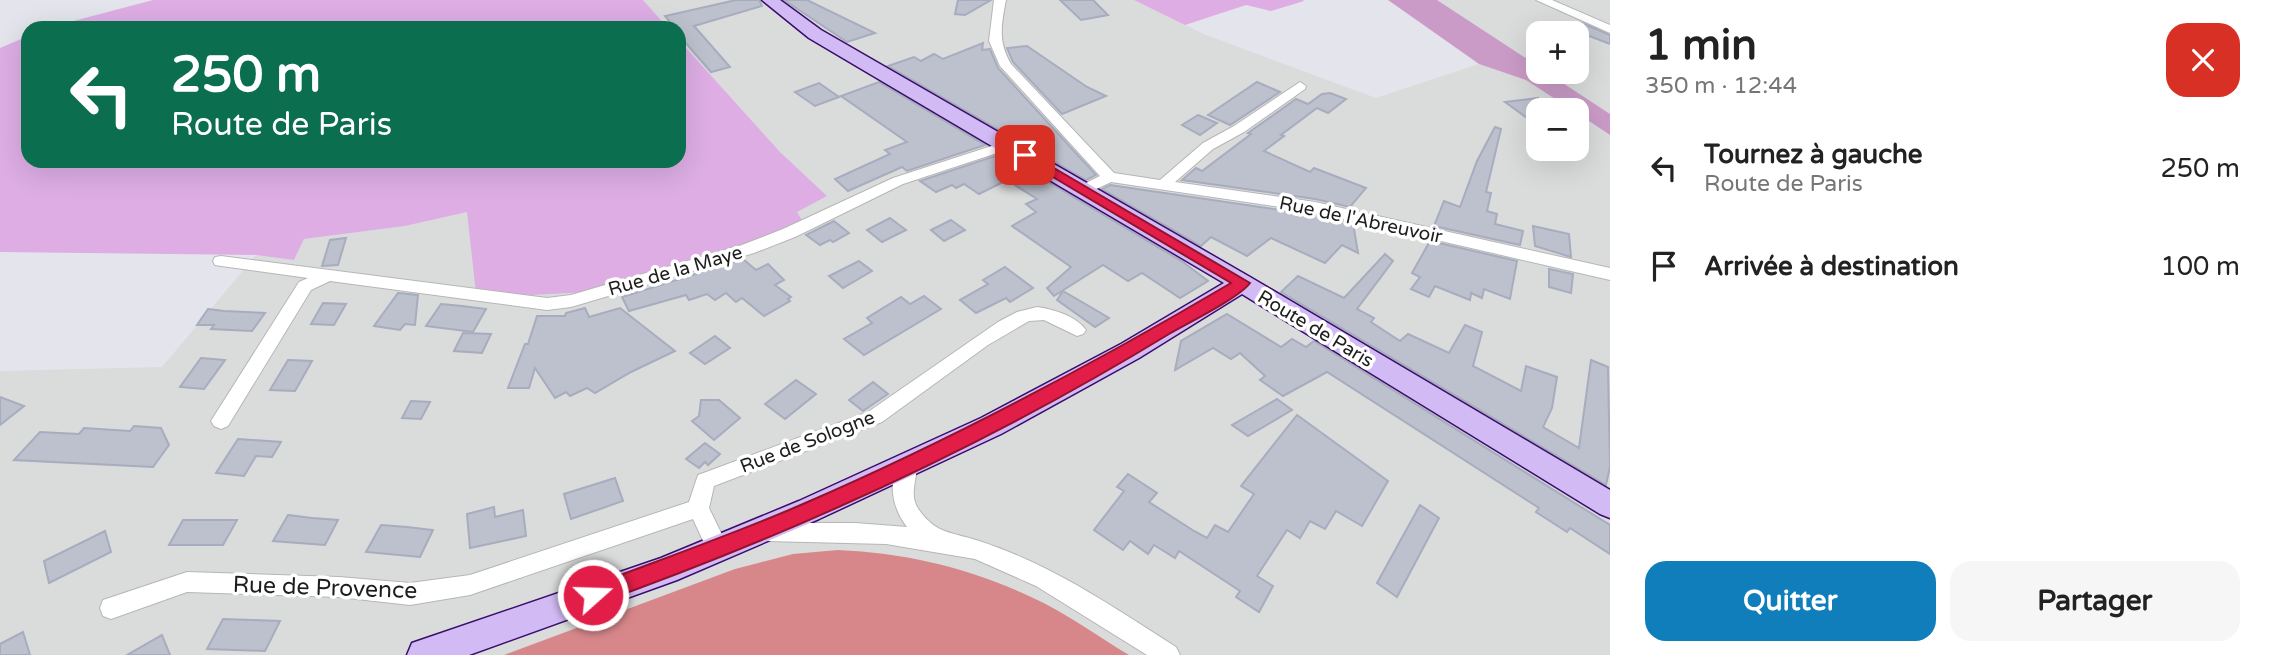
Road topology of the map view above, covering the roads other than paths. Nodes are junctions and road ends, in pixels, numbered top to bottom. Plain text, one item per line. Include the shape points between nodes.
1 (770, 0) edge
2 (1000, 0) edge
3 (1542, 0) edge
4 (1610, 29) edge
5 (1300, 86) dead end
6 (1007, 145) junction
7 (1109, 177) junction
8 (1163, 185) junction
9 (1083, 190) junction
10 (220, 261) dead end
11 (1610, 274) edge
12 (326, 276) junction
13 (1242, 283) junction
14 (1077, 330) dead end
15 (220, 421) dead end
16 (907, 465) junction
17 (1610, 505) edge
18 (698, 508) junction
19 (757, 533) junction
20 (935, 540) junction
21 (718, 549) junction
22 (111, 608) dead end
23 (424, 655) edge
24 (1168, 655) edge

1 - 6 main road, Route de Paris via 815,34
2 - 7 street via 993,42 996,50
3 - 4 street
5 - 8 street via 1208,146
6 - 9 main road, Route de Paris
6 - 12 street, Rue de la Maye via 898,181 748,249 571,301 521,302
7 - 8 street, Rue de l'Abreuvoir
7 - 9 street
8 - 11 street, Rue de l'Abreuvoir via 1315,207
9 - 13 main road, Route de Paris
10 - 12 street, Rue de la Maye
12 - 15 street via 305,286
13 - 16 main road via 1064,387
13 - 17 main road, Route de Paris
14 - 18 street, Rue de Sologne via 1055,317 1036,313 1009,321 875,417 705,481
16 - 19 main road
16 - 20 street via 901,482 904,504 915,523
18 - 21 street
18 - 22 street, Rue de Provence via 470,585 410,594 187,582
19 - 20 street via 829,531
19 - 21 main road
20 - 24 street via 998,557 1044,579
21 - 23 main road

